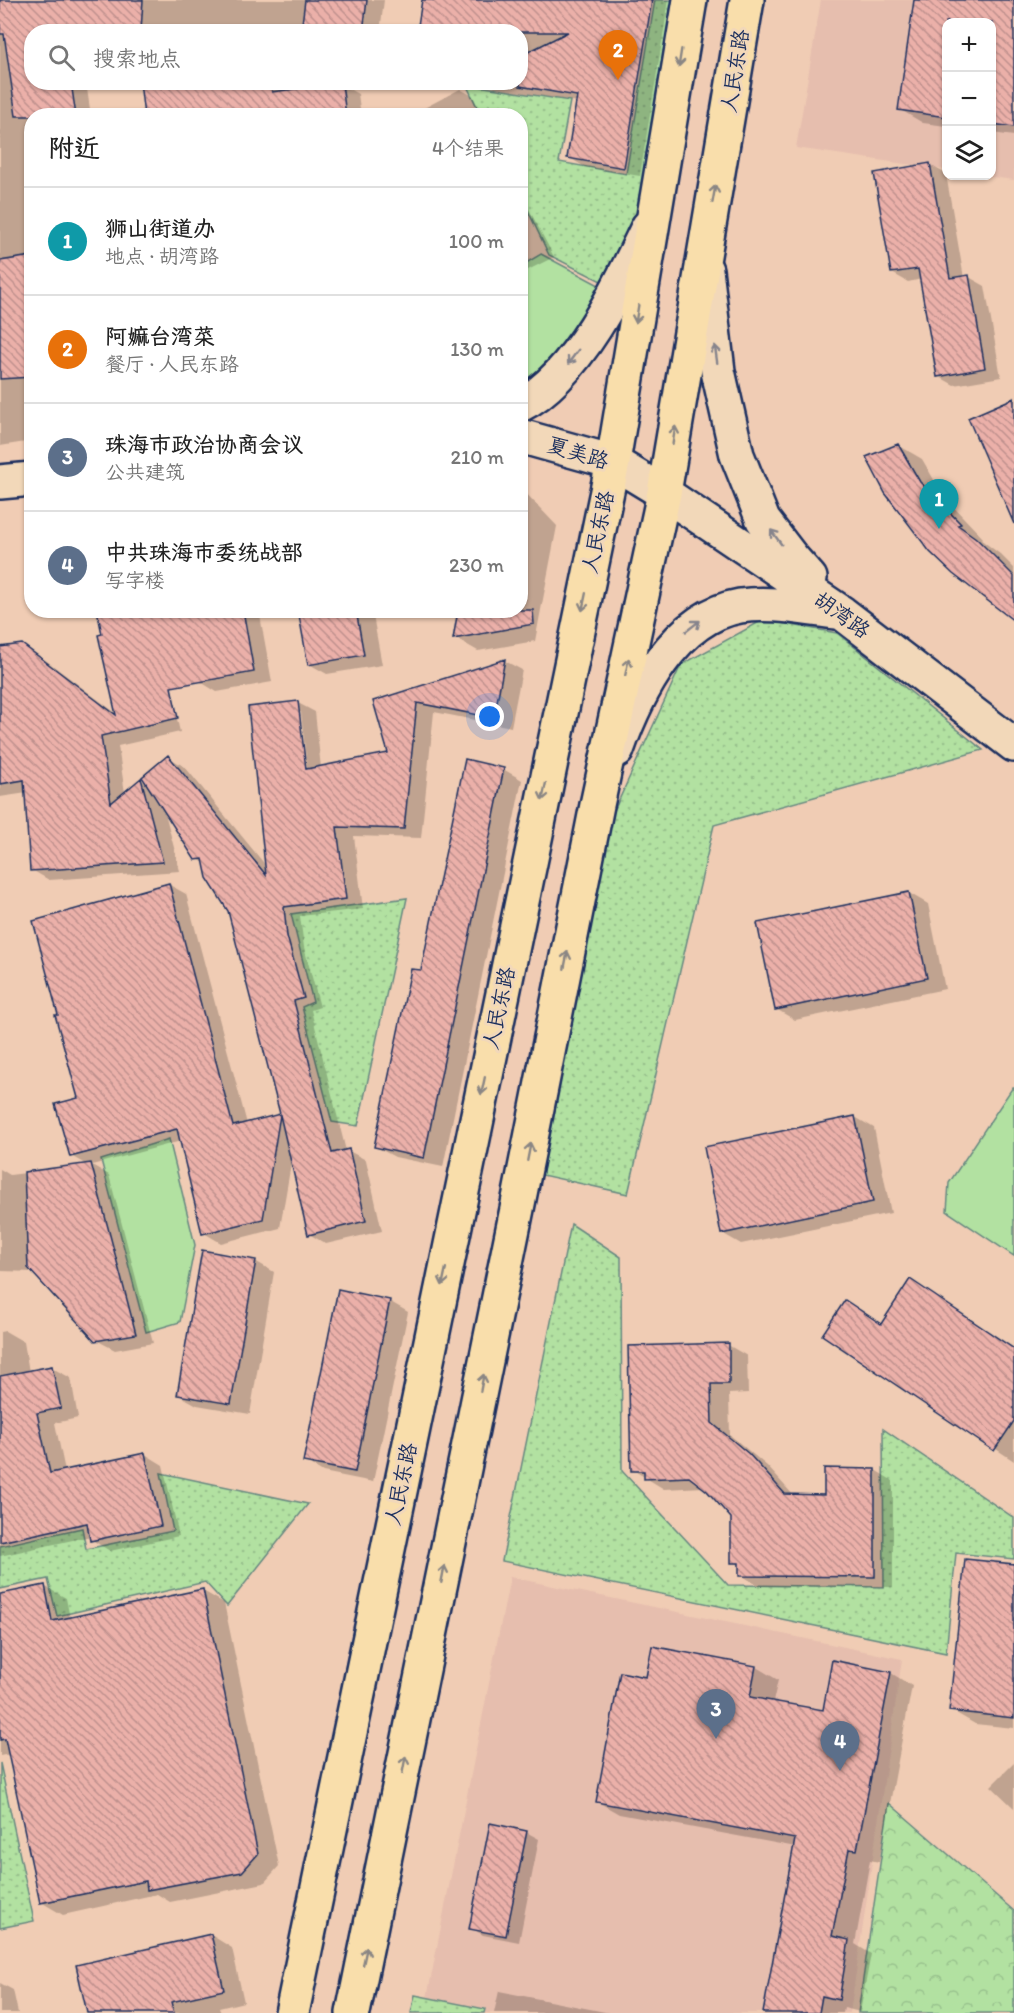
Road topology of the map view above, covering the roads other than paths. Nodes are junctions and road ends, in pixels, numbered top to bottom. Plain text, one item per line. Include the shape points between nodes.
1 (690, 0) edge
2 (747, 0) edge
3 (654, 215) junction
4 (705, 251) junction
5 (528, 399) edge
6 (528, 438) edge
7 (613, 462) junction
8 (24, 480) edge
9 (0, 482) edge
10 (664, 493) junction
11 (842, 613) junction
12 (1014, 745) edge
13 (597, 805) junction
14 (292, 2013) edge
15 (353, 2013) edge

1 -> 3 main road, 人民东路
4 -> 2 main road, 人民东路
3 -> 5 street via 615,295 594,328 560,375
3 -> 7 main road, 人民东路
10 -> 4 main road, 人民东路
11 -> 4 street via 763,520 737,455 718,371
6 - 7 street, 夏美路
7 - 10 street, 夏美路
7 -> 14 main road, 人民东路
8 - 9 street
10 - 11 street, 胡湾路
13 -> 10 main road, 人民东路
11 - 12 street, 胡湾路
13 -> 11 street via 638,703 664,656 684,633 703,619 741,606 761,604
15 -> 13 main road, 人民东路

